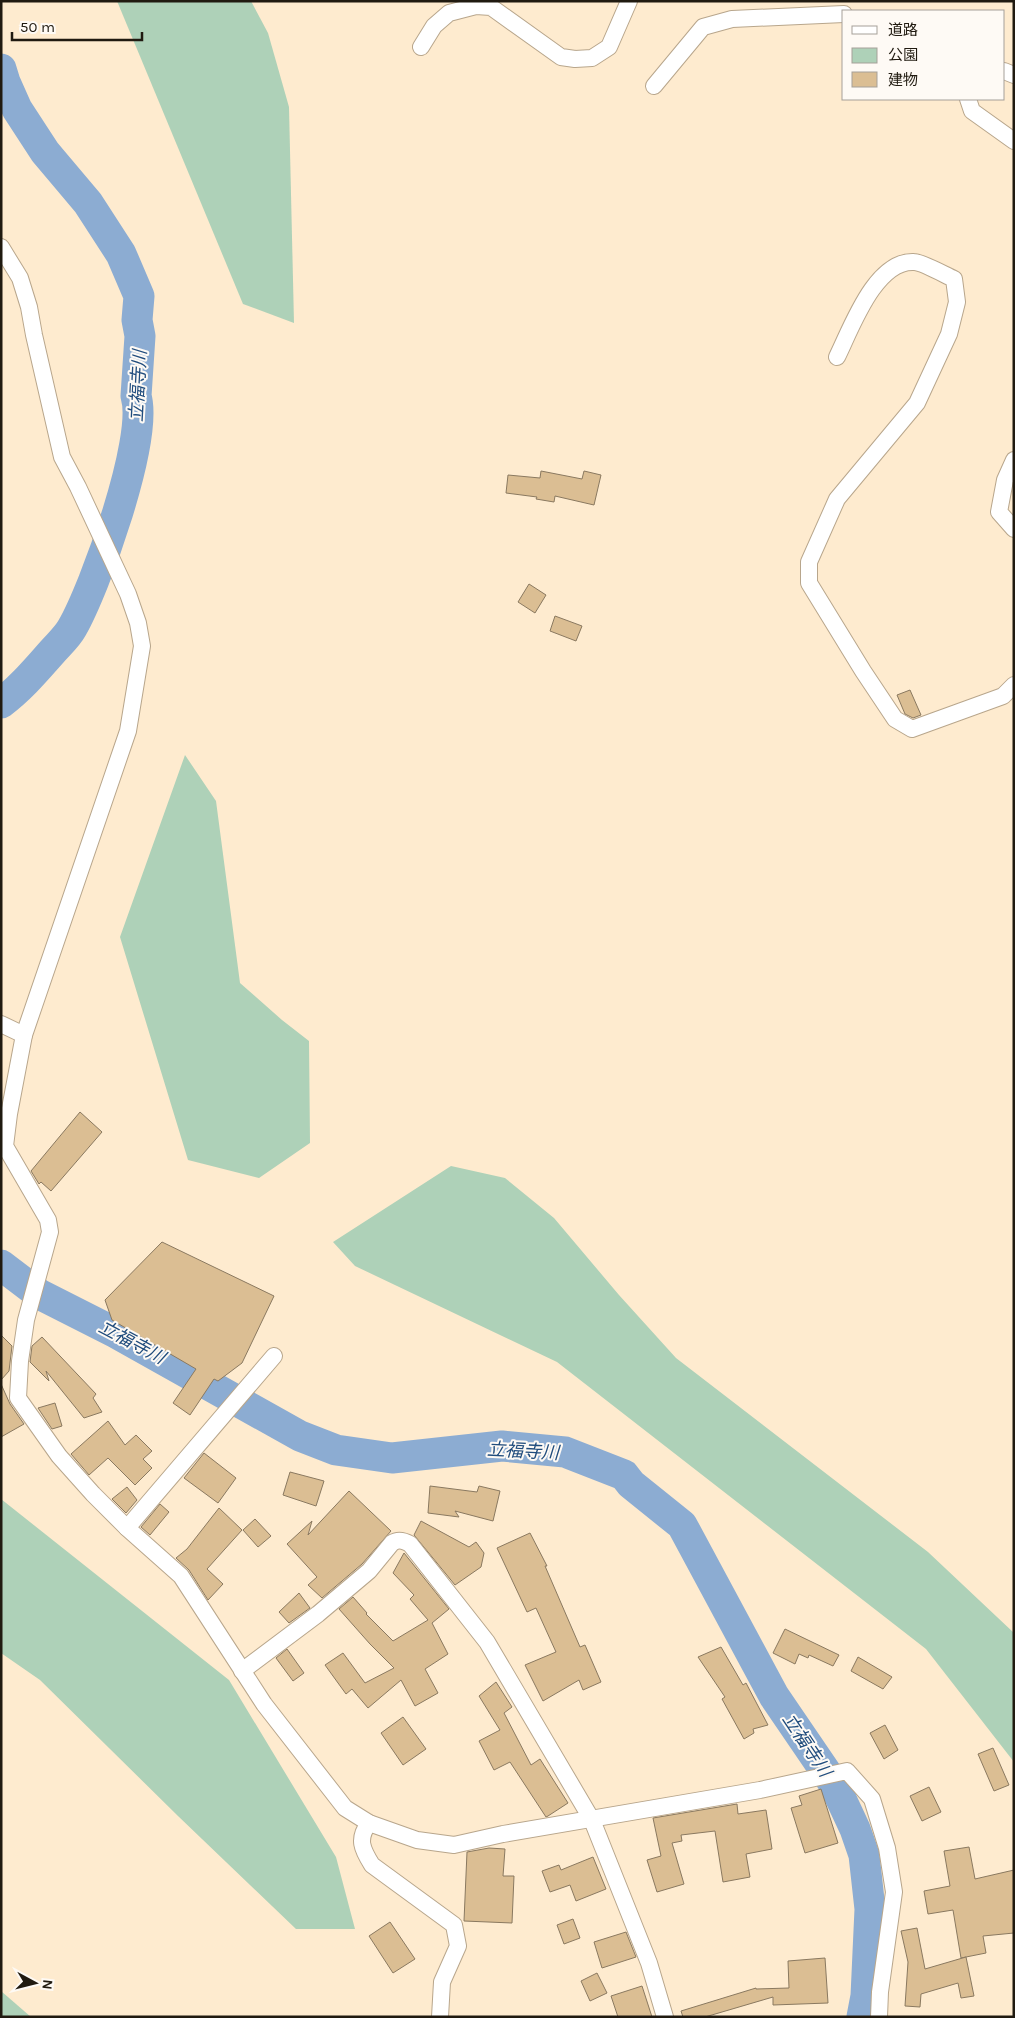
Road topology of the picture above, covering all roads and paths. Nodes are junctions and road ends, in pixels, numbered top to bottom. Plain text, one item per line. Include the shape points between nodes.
1 (629, 1) edge
2 (842, 14) edge
3 (421, 47) dead end
4 (654, 86) dead end
5 (968, 100) edge
6 (1014, 141) edge
7 (1, 247) edge
8 (837, 357) dead end
9 (1014, 460) edge
10 (1014, 529) edge
11 (1014, 685) edge
12 (1, 1024) edge
13 (24, 1035) junction
14 (274, 1356) dead end
15 (127, 1528) junction
16 (242, 1671) junction
17 (592, 1820) junction
18 (368, 1823) junction
19 (440, 2017) edge
20 (665, 2017) edge
21 (879, 2017) edge

1 - 3 street via 609,47 592,58 561,57 491,7 476,6 449,13 434,26
2 - 4 street via 732,19 703,27
5 - 6 street via 972,111
7 - 13 street via 20,278 29,307 62,457 128,594 142,646 128,731
8 - 11 street via 872,289 892,267 915,262 954,278 957,302 949,334 917,402 837,499 809,562 809,583 895,719 912,728 1003,696
9 - 10 street via 1005,480 999,512
12 - 13 street
13 - 15 street via 5,1146 48,1220 50,1232 26,1320 18,1398 59,1456
14 - 15 street
15 - 16 street via 181,1576
16 - 17 street via 369,1571 392,1543 404,1540 488,1642
16 - 18 street via 344,1808
17 - 18 street via 454,1845 417,1840
17 - 20 street via 649,1963
17 - 21 street via 847,1771 872,1799 894,1892
18 - 19 street via 361,1840 363,1851 372,1865 454,1925 458,1946 442,1982

